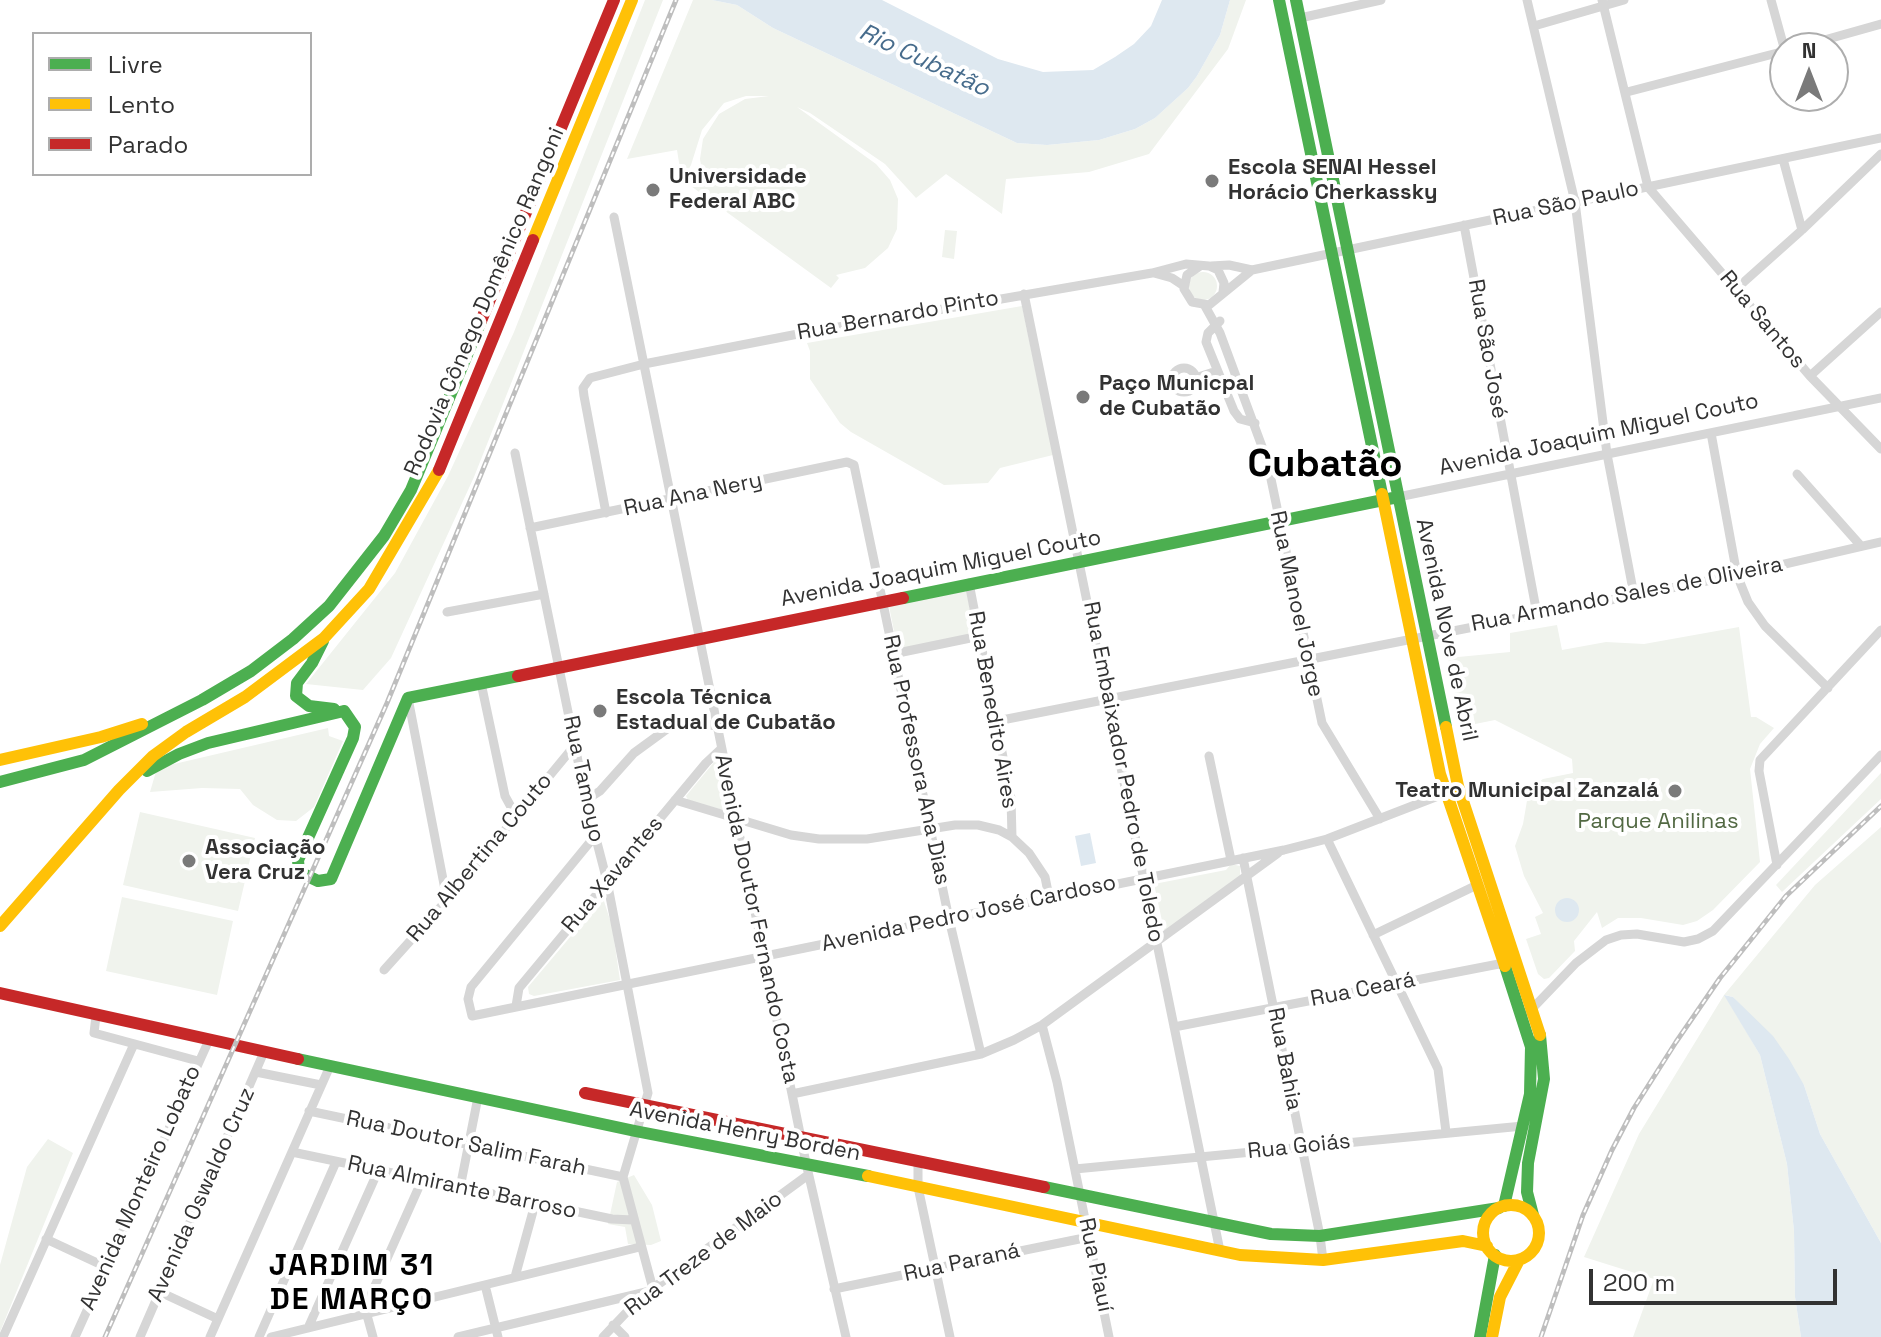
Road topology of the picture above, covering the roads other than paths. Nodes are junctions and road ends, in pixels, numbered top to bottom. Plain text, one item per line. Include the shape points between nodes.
1 (614, 0) edge
2 (632, 0) edge
3 (1296, 0) edge
4 (1381, 0) edge
5 (1527, 0) edge
6 (1624, 0) edge
7 (1771, 0) edge
8 (1602, 3) edge
9 (1280, 4) edge
10 (1300, 18) junction
11 (1881, 24) edge
12 (1534, 26) junction
13 (1780, 32) edge
14 (1849, 33) edge
15 (1769, 55) edge
16 (1627, 92) junction
17 (1881, 138) edge
18 (1881, 154) edge
19 (1783, 159) junction
20 (1648, 187) junction
21 (1575, 202) junction
22 (614, 217) dead end
23 (1464, 225) junction
24 (1802, 230) junction
25 (1347, 250) junction
26 (1332, 253) junction
27 (1206, 266) junction
28 (1252, 270) junction
29 (1152, 273) junction
30 (1184, 286) junction
31 (1736, 289) junction
32 (1024, 294) junction
33 (1221, 296) junction
34 (1205, 306) junction
35 (1881, 312) edge
36 (1218, 327) junction
37 (644, 364) junction
38 (1217, 371) junction
39 (1810, 376) junction
40 (1195, 378) dead end
41 (1881, 398) edge
42 (1839, 407) junction
43 (1255, 423) junction
44 (1711, 433) junction
45 (1881, 449) edge
46 (515, 453) dead end
47 (1607, 454) junction
48 (854, 465) joint
49 (1510, 474) junction
50 (1797, 474) dead end
51 (1398, 497) junction
52 (671, 499) junction
53 (1383, 500) junction
54 (606, 513) junction
55 (1279, 521) junction
56 (530, 528) junction
57 (1881, 542) edge
58 (1861, 546) junction
59 (1080, 561) junction
60 (1737, 575) junction
61 (969, 583) junction
62 (544, 594) junction
63 (1634, 595) junction
64 (883, 600) junction
65 (447, 612) dead end
66 (1537, 614) junction
67 (1881, 630) edge
68 (980, 636) junction
69 (1427, 636) junction
70 (324, 638) junction
71 (699, 638) junction
72 (1412, 639) junction
73 (893, 654) junction
74 (1307, 659) junction
75 (559, 667) junction
76 (481, 683) junction
77 (1828, 688) junction
78 (408, 698) junction
79 (1108, 699) junction
80 (344, 711) junction
81 (174, 713) junction
82 (997, 721) junction
83 (716, 726) junction
84 (575, 745) junction
85 (721, 749) junction
86 (1881, 755) edge
87 (1209, 756) dead end
88 (0, 760) edge
89 (0, 782) edge
90 (1458, 786) junction
91 (119, 790) junction
92 (1445, 794) junction
93 (586, 800) junction
94 (675, 800) junction
95 (516, 816) junction
96 (736, 818) junction
97 (1380, 819) junction
98 (929, 828) junction
99 (595, 836) junction
100 (1012, 837) junction
101 (1327, 839) junction
102 (1284, 850) junction
103 (1243, 858) junction
104 (1231, 860) junction
105 (1777, 865) junction
106 (1247, 876) junction
107 (1144, 878) junction
108 (607, 881) junction
109 (1477, 885) junction
110 (1049, 897) junction
111 (447, 900) junction
112 (949, 919) junction
113 (0, 926) edge
114 (1373, 935) junction
115 (1157, 941) junction
116 (764, 957) junction
117 (1504, 963) junction
118 (384, 970) dead end
119 (1396, 983) junction
120 (627, 984) junction
121 (0, 993) edge
122 (516, 1006) junction
123 (1274, 1007) junction
124 (1528, 1012) junction
125 (96, 1016) junction
126 (1042, 1025) junction
127 (1174, 1027) junction
128 (209, 1040) junction
129 (134, 1044) junction
130 (264, 1052) junction
131 (981, 1054) junction
132 (198, 1061) junction
133 (330, 1066) junction
134 (256, 1072) junction
135 (321, 1085) junction
136 (585, 1093) dead end
137 (792, 1094) junction
138 (478, 1097) junction
139 (646, 1105) junction
140 (309, 1111) junction
141 (1523, 1126) junction
142 (635, 1131) junction
143 (1446, 1132) junction
144 (801, 1137) junction
145 (469, 1144) junction
146 (1302, 1146) junction
147 (292, 1152) junction
148 (1201, 1157) junction
149 (918, 1161) junction
150 (336, 1162) junction
151 (807, 1169) junction
152 (1075, 1169) junction
153 (378, 1171) junction
154 (623, 1177) junction
155 (422, 1180) junction
156 (918, 1187) junction
157 (460, 1188) junction
158 (1080, 1194) junction
159 (535, 1204) junction
160 (1502, 1207) junction
161 (1533, 1215) junction
162 (633, 1220) junction
163 (1085, 1222) junction
164 (1214, 1223) junction
165 (1320, 1236) junction
166 (1089, 1237) junction
167 (46, 1239) junction
168 (640, 1247) junction
169 (1491, 1250) junction
170 (1220, 1251) junction
171 (1323, 1260) junction
172 (1519, 1260) junction
173 (106, 1267) junction
174 (936, 1269) junction
175 (515, 1277) junction
176 (485, 1285) junction
177 (834, 1289) junction
178 (651, 1290) junction
179 (160, 1292) junction
180 (366, 1313) junction
181 (218, 1319) junction
182 (613, 1325) junction
183 (308, 1328) junction
184 (497, 1332) edge
185 (3, 1337) edge
186 (75, 1337) edge
187 (140, 1337) edge
188 (210, 1337) edge
189 (259, 1337) edge
190 (271, 1337) edge
191 (373, 1337) edge
192 (458, 1337) edge
193 (603, 1337) edge
194 (625, 1337) edge
195 (846, 1337) edge
196 (950, 1337) edge
197 (1109, 1337) edge
198 (1480, 1337) edge
199 (1492, 1337) edge

1 - 81 main road, Rodovia Cônego Domênico Rangoni via 411,490 384,536 329,606 293,639 251,671
2 - 70 main road, Rodovia Cônego Domênico Rangoni via 436,479 369,589
3 - 10 main road, Avenida Nove de Abril
4 - 10 street
5 - 12 street
6 - 8 street
7 - 13 street
8 - 12 street
8 - 16 street
9 - 10 main road via 1290,18
9 - 26 main road, Avenida Nove de Abril
10 - 25 main road, Avenida Nove de Abril
11 - 14 street
12 - 21 street
15 - 16 street
16 - 20 street
17 - 19 street, Rua São Paulo
18 - 24 street
19 - 20 street, Rua São Paulo
19 - 24 street
20 - 21 street, Rua São Paulo
20 - 31 street, Rua Santos
21 - 23 street, Rua São Paulo
21 - 47 street
22 - 37 street, Avenida Doutor Fernando Costa
23 - 25 street, Rua São Paulo
23 - 49 street, Rua São José
24 - 31 street
25 - 26 street, Rua São Paulo
25 - 51 main road, Avenida Nove de Abril
26 - 28 street, Rua São Paulo
26 - 53 main road, Avenida Nove de Abril
27 - 28 street, Rua São Paulo
27 - 29 street, Rua Bernardo Pinto via 1186,264
27 - 30 street via 1191,270
27 - 33 street via 1221,274
28 - 33 street, Rua São Paulo
29 - 30 street
29 - 32 street, Rua Bernardo Pinto
30 - 34 street via 1190,300
31 - 39 street, Rua Santos
32 - 37 street, Rua Bernardo Pinto
32 - 59 street, Rua Embaixador Pedro de Toledo
33 - 34 street
33 - 36 street, Rua Manoel Jorge
34 - 36 street, Rua Manoel Jorge
35 - 39 street
36 - 38 street via 1206,337
36 - 43 street, Rua Manoel Jorge
37 - 52 street, Avenida Doutor Fernando Costa
37 - 54 street, Rua Bernardo Pinto via 590,378 583,388
38 - 40 street
38 - 43 street via 1234,411
39 - 42 street, Rua Santos
41 - 42 street, Avenida Joaquim Miguel Couto
42 - 44 street, Avenida Joaquim Miguel Couto
42 - 45 street, Rua Santos
43 - 55 street, Rua Manoel Jorge
44 - 47 street, Avenida Joaquim Miguel Couto
44 - 60 street
46 - 56 street, Rua Tamoyo
47 - 49 street, Avenida Joaquim Miguel Couto
47 - 63 street
48 - 52 street, Rua Ana Nery via 847,462
48 - 64 street, Rua Professora Ana Dias
49 - 51 street, Avenida Joaquim Miguel Couto
49 - 66 street, Rua São José
50 - 58 street
51 - 53 main road, Avenida Joaquim Miguel Couto
51 - 69 main road, Avenida Nove de Abril
52 - 54 street, Rua Ana Nery
52 - 71 street, Avenida Doutor Fernando Costa
53 - 55 main road, Avenida Joaquim Miguel Couto
53 - 72 main road, Avenida Nove de Abril
54 - 56 street, Rua Ana Nery
55 - 59 main road, Avenida Joaquim Miguel Couto
55 - 74 street, Rua Manoel Jorge
56 - 62 street, Rua Tamoyo
57 - 58 street, Rua Armando Sales de Oliveira
58 - 60 street, Rua Armando Sales de Oliveira
59 - 61 main road, Avenida Joaquim Miguel Couto
59 - 79 street, Rua Embaixador Pedro de Toledo
60 - 63 street, Rua Armando Sales de Oliveira
60 - 77 street via 1755,614
61 - 64 main road, Avenida Joaquim Miguel Couto
61 - 68 street, Rua Benedito Aires
62 - 65 street
62 - 75 street, Rua Tamoyo
63 - 66 street, Rua Armando Sales de Oliveira
64 - 71 main road, Avenida Joaquim Miguel Couto
64 - 73 street, Rua Professora Ana Dias
66 - 69 street, Rua Armando Sales de Oliveira
67 - 77 street
68 - 73 street
68 - 82 street, Rua Benedito Aires
69 - 72 street, Rua Armando Sales de Oliveira
69 - 90 main road, Avenida Nove de Abril
70 - 80 main road via 297,683 296,696 309,706
70 - 91 main road, Rodovia Cônego Domênico Rangoni via 245,697 169,744
71 - 75 main road, Avenida Joaquim Miguel Couto
71 - 83 street, Avenida Doutor Fernando Costa
72 - 74 street, Rua Armando Sales de Oliveira
72 - 92 main road, Avenida Nove de Abril
73 - 98 street, Rua Professora Ana Dias
74 - 79 street, Rua Armando Sales de Oliveira
74 - 97 street, Rua Manoel Jorge via 1322,723
75 - 76 main road, Avenida Joaquim Miguel Couto
75 - 84 street, Rua Tamoyo
76 - 78 main road, Avenida Joaquim Miguel Couto
76 - 95 street via 505,796
77 - 105 street via 1760,760
78 - 80 main road via 331,879 318,881 299,872 298,860 353,738 355,727
78 - 111 street
79 - 82 street, Rua Armando Sales de Oliveira
79 - 107 street, Rua Embaixador Pedro de Toledo
80 - 91 main road via 208,743 154,766
81 - 88 main road, Rodovia Cônego Domênico Rangoni via 101,737
81 - 89 main road, Rodovia Cônego Domênico Rangoni via 84,760
82 - 100 street, Rua Benedito Aires via 1011,798
83 - 85 street, Avenida Doutor Fernando Costa
83 - 93 street via 688,721 671,726
84 - 93 street, Rua Tamoyo
84 - 95 street, Rua Albertina Couto
85 - 94 street, Rua Xavantes
85 - 96 street, Avenida Doutor Fernando Costa
86 - 105 street
87 - 104 street
90 - 92 street, Avenida Pedro José Cardoso
90 - 124 main road, Avenida Nove de Abril
91 - 113 main road, Rodovia Cônego Domênico Rangoni
92 - 97 street, Avenida Pedro José Cardoso
92 - 109 main road, Avenida Nove de Abril
93 - 99 street, Rua Tamoyo
94 - 96 street
94 - 108 street, Rua Xavantes
95 - 111 street, Rua Albertina Couto
96 - 98 street via 791,835 832,840
96 - 116 street, Avenida Doutor Fernando Costa
97 - 101 street, Avenida Pedro José Cardoso
98 - 100 street via 978,825
98 - 112 street, Rua Professora Ana Dias
99 - 108 street, Rua Tamoyo
99 - 122 street, Avenida Pedro José Cardoso via 471,987 472,1016
100 - 110 street via 1038,865
101 - 102 street, Avenida Pedro José Cardoso
101 - 114 street
102 - 103 street, Avenida Pedro José Cardoso
102 - 106 street
103 - 104 street, Avenida Pedro José Cardoso
103 - 106 street, Rua Bahia
104 - 107 street, Avenida Pedro José Cardoso
105 - 124 street via 1713,931 1684,942 1637,934 1606,940
106 - 115 street
106 - 123 street, Rua Bahia
107 - 110 street, Avenida Pedro José Cardoso
107 - 115 street, Rua Embaixador Pedro de Toledo
108 - 120 street, Rua Tamoyo
108 - 122 street, Rua Xavantes via 519,988
109 - 114 street
109 - 117 main road, Avenida Nove de Abril
110 - 112 street, Avenida Pedro José Cardoso
111 - 118 street, Rua Albertina Couto
112 - 116 street, Avenida Pedro José Cardoso
112 - 131 street, Rua Professora Ana Dias
114 - 119 street
115 - 126 street
115 - 127 street, Rua Embaixador Pedro de Toledo
116 - 120 street, Avenida Pedro José Cardoso
116 - 137 street, Avenida Doutor Fernando Costa
117 - 119 street, Rua Ceará
117 - 124 main road, Avenida Nove de Abril
119 - 123 street, Rua Ceará
119 - 143 street via 1438,1069
120 - 122 street, Avenida Pedro José Cardoso
120 - 139 street, Rua Tamoyo
121 - 125 main road, Avenida Henry Borden
123 - 127 street, Rua Ceará
123 - 146 street, Rua Bahia
124 - 141 main road, Avenida Nove de Abril via 1532,1078
124 - 161 main road, Avenida Nove de Abril via 1542,1045 1544,1079 1528,1163
125 - 128 main road, Avenida Henry Borden
125 - 129 street via 94,1033
126 - 131 street
126 - 152 street, Rua Piauí
127 - 148 street, Rua Embaixador Pedro de Toledo
128 - 130 main road, Avenida Henry Borden
128 - 132 street, Avenida Monteiro Lobato
129 - 132 street
129 - 167 street
130 - 133 main road, Avenida Henry Borden
130 - 134 street, Avenida Oswaldo Cruz
131 - 137 street
132 - 173 street, Avenida Monteiro Lobato
133 - 135 street
133 - 138 main road, Avenida Henry Borden
134 - 135 street
134 - 179 street, Avenida Oswaldo Cruz
135 - 140 street
136 - 139 main road, Avenida Henry Borden
137 - 144 street, Avenida Doutor Fernando Costa
138 - 142 main road, Avenida Henry Borden
138 - 145 street
139 - 142 street
139 - 144 main road, Avenida Henry Borden
140 - 145 street, Rua Doutor Salim Farah
140 - 147 street
141 - 143 street, Rua Goiás
141 - 160 main road, Avenida Nove de Abril
142 - 151 main road, Avenida Henry Borden
142 - 154 street
143 - 146 street, Rua Goiás
144 - 149 main road, Avenida Henry Borden
144 - 151 street, Avenida Doutor Fernando Costa
145 - 154 street, Rua Doutor Salim Farah
145 - 157 street
146 - 148 street, Rua Goiás
146 - 165 street, Rua Bahia
147 - 150 street, Rua Almirante Barroso
147 - 181 street
148 - 152 street, Rua Goiás
148 - 164 street, Rua Embaixador Pedro de Toledo
149 - 156 street
149 - 158 main road, Avenida Henry Borden
150 - 153 street, Rua Almirante Barroso
150 - 189 street
151 - 156 main road, Avenida Henry Borden
151 - 177 street, Avenida Doutor Fernando Costa
151 - 178 street, Rua Treze de Maio
152 - 158 street, Rua Piauí
153 - 155 street, Rua Almirante Barroso
153 - 183 street
154 - 162 street
155 - 157 street, Rua Almirante Barroso
155 - 180 street
156 - 163 main road, Avenida Henry Borden
156 - 174 street
157 - 159 street, Rua Almirante Barroso
158 - 163 street, Rua Piauí
158 - 164 main road, Avenida Henry Borden
159 - 162 street, Rua Almirante Barroso
159 - 175 street
160 - 161 main road via 1523,1207
160 - 165 main road, Avenida Henry Borden
160 - 169 main road via 1486,1222 1484,1234
161 - 172 main road via 1537,1244
162 - 168 street
163 - 166 street, Rua Piauí
163 - 170 main road, Avenida Henry Borden
164 - 165 main road, Avenida Henry Borden
164 - 170 street, Rua Embaixador Pedro de Toledo
165 - 171 street, Rua Bahia
166 - 174 street, Rua Paraná
166 - 197 street, Rua Piauí
167 - 173 street
167 - 185 street
168 - 175 street
168 - 178 street
169 - 171 main road, Avenida Henry Borden via 1463,1241
169 - 172 main road via 1506,1260
169 - 198 main road
170 - 171 main road, Avenida Henry Borden
172 - 199 main road via 1500,1297
173 - 186 street, Avenida Monteiro Lobato
174 - 177 street, Rua Paraná
174 - 196 street
175 - 176 street
176 - 180 street
176 - 184 street
177 - 195 street, Avenida Doutor Fernando Costa
178 - 182 street, Rua Treze de Maio
178 - 184 street
179 - 181 street
179 - 187 street, Avenida Oswaldo Cruz
180 - 183 street
180 - 191 street
181 - 188 street
182 - 193 street, Rua Treze de Maio
182 - 194 street
183 - 190 street
184 - 192 street

